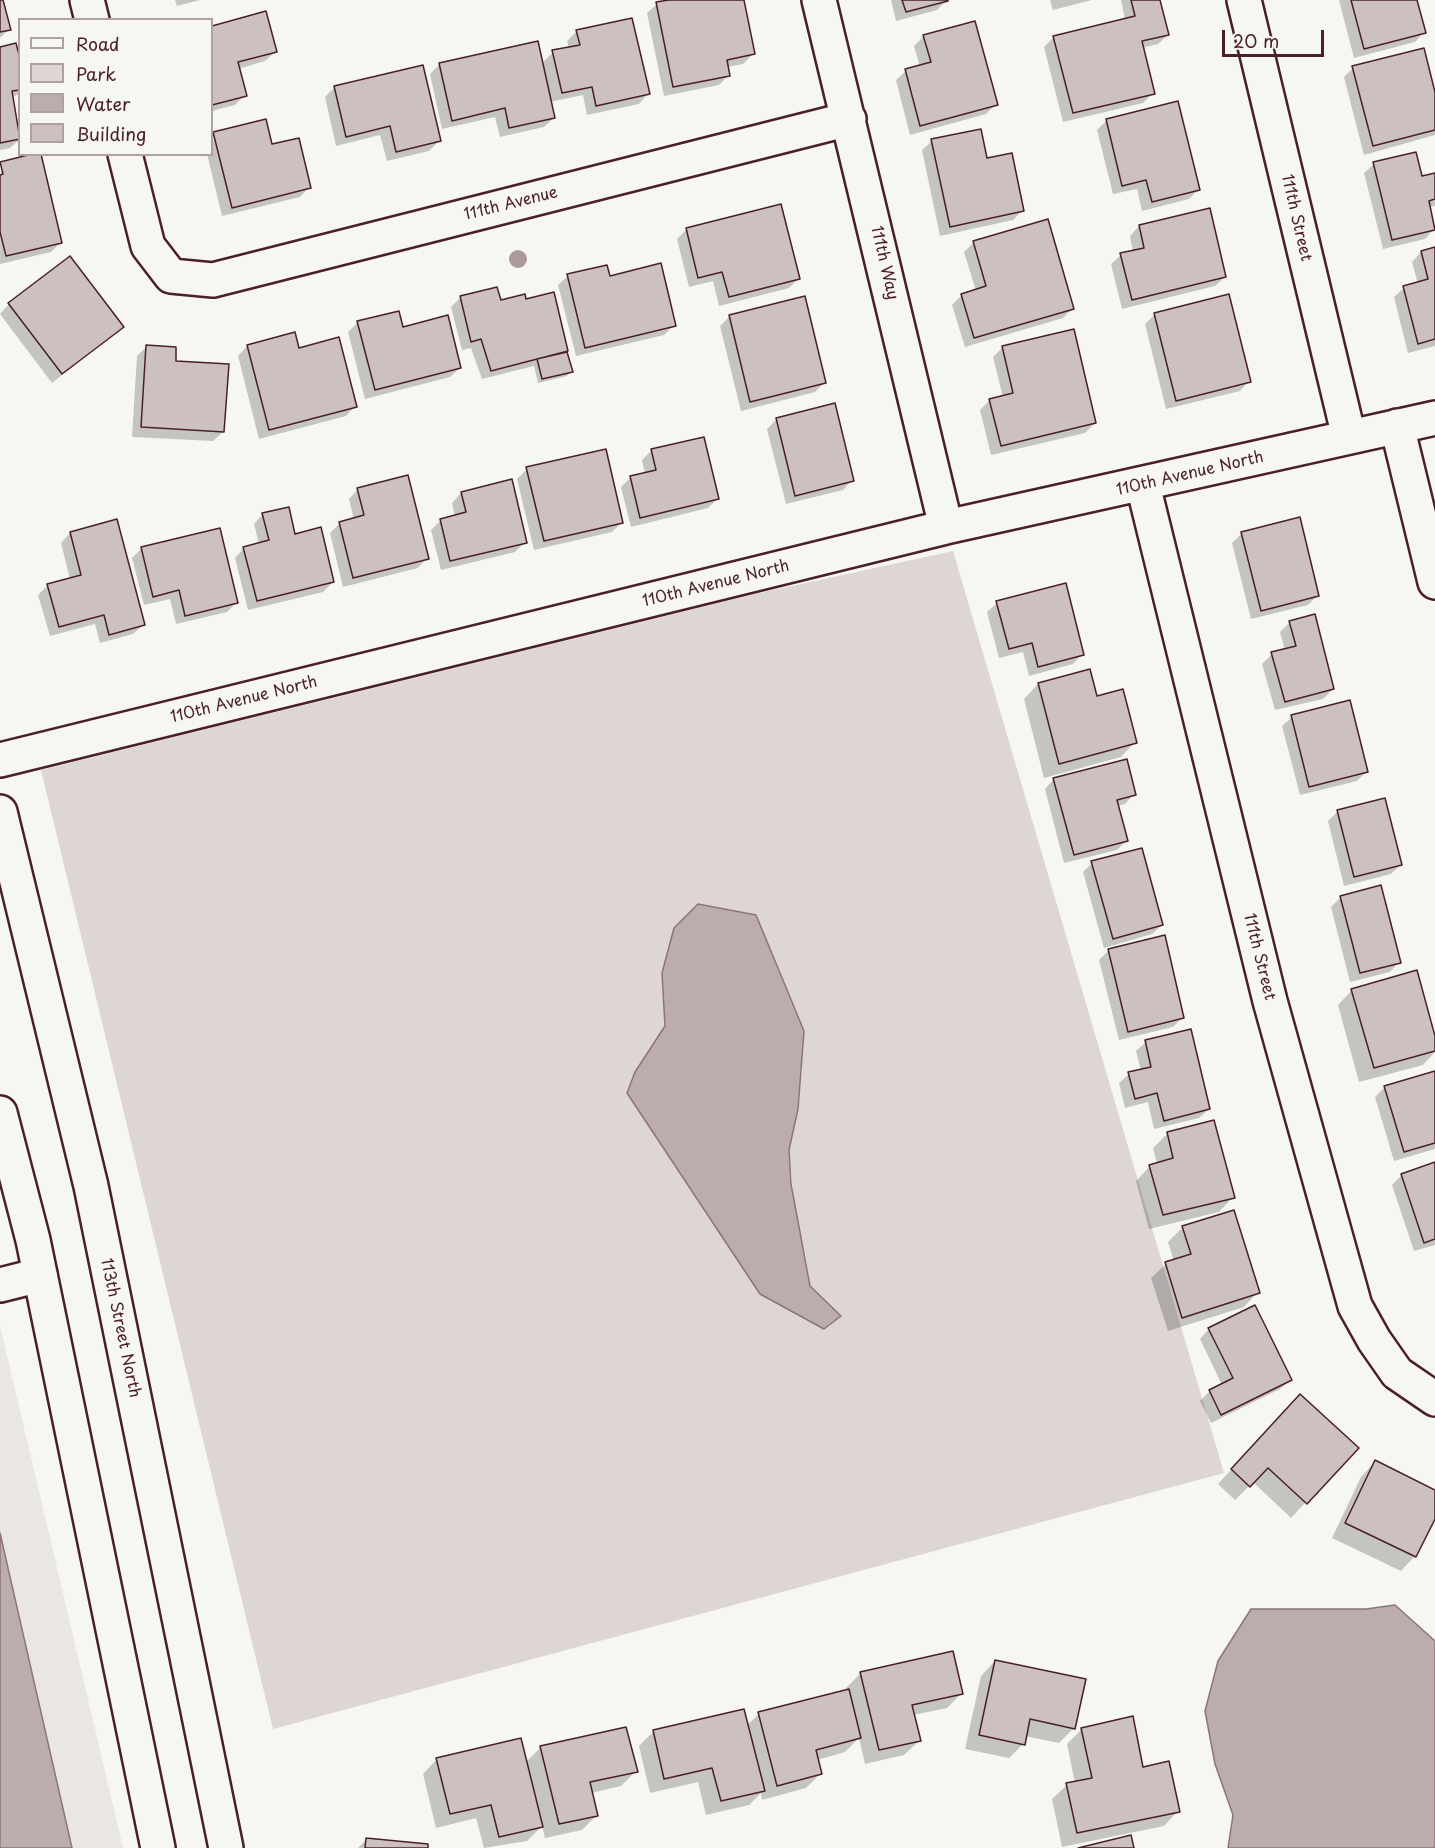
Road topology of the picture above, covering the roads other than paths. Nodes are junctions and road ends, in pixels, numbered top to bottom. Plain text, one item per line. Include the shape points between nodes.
1 (87, 0) edge
2 (819, 0) edge
3 (1244, 0) edge
4 (92, 18) edge
5 (849, 120) junction
6 (126, 156) edge
7 (1435, 418) edge
8 (1397, 426) junction
9 (1349, 437) junction
10 (1143, 485) junction
11 (946, 527) junction
12 (1435, 582) edge
13 (0, 760) edge
14 (0, 812) edge
15 (0, 1113) edge
16 (40, 1275) junction
17 (0, 1285) edge
18 (1435, 1399) edge
19 (158, 1848) edge
20 (226, 1848) edge

1 - 4 street
2 - 5 street, 111th Way
3 - 9 street, 111th Street
5 - 6 street, 111th Avenue via 213,280 171,276 148,246
5 - 11 street, 111th Way
7 - 8 street, 110th Avenue North
8 - 9 street, 110th Avenue North
8 - 12 street
9 - 10 street, 110th Avenue North
10 - 11 street, 110th Avenue North
10 - 18 street, 111th Street via 1270,1001 1355,1305 1397,1372
11 - 13 street, 110th Avenue North
14 - 20 street, 113th Street North via 91,1186
15 - 16 street
16 - 17 street
16 - 19 street

